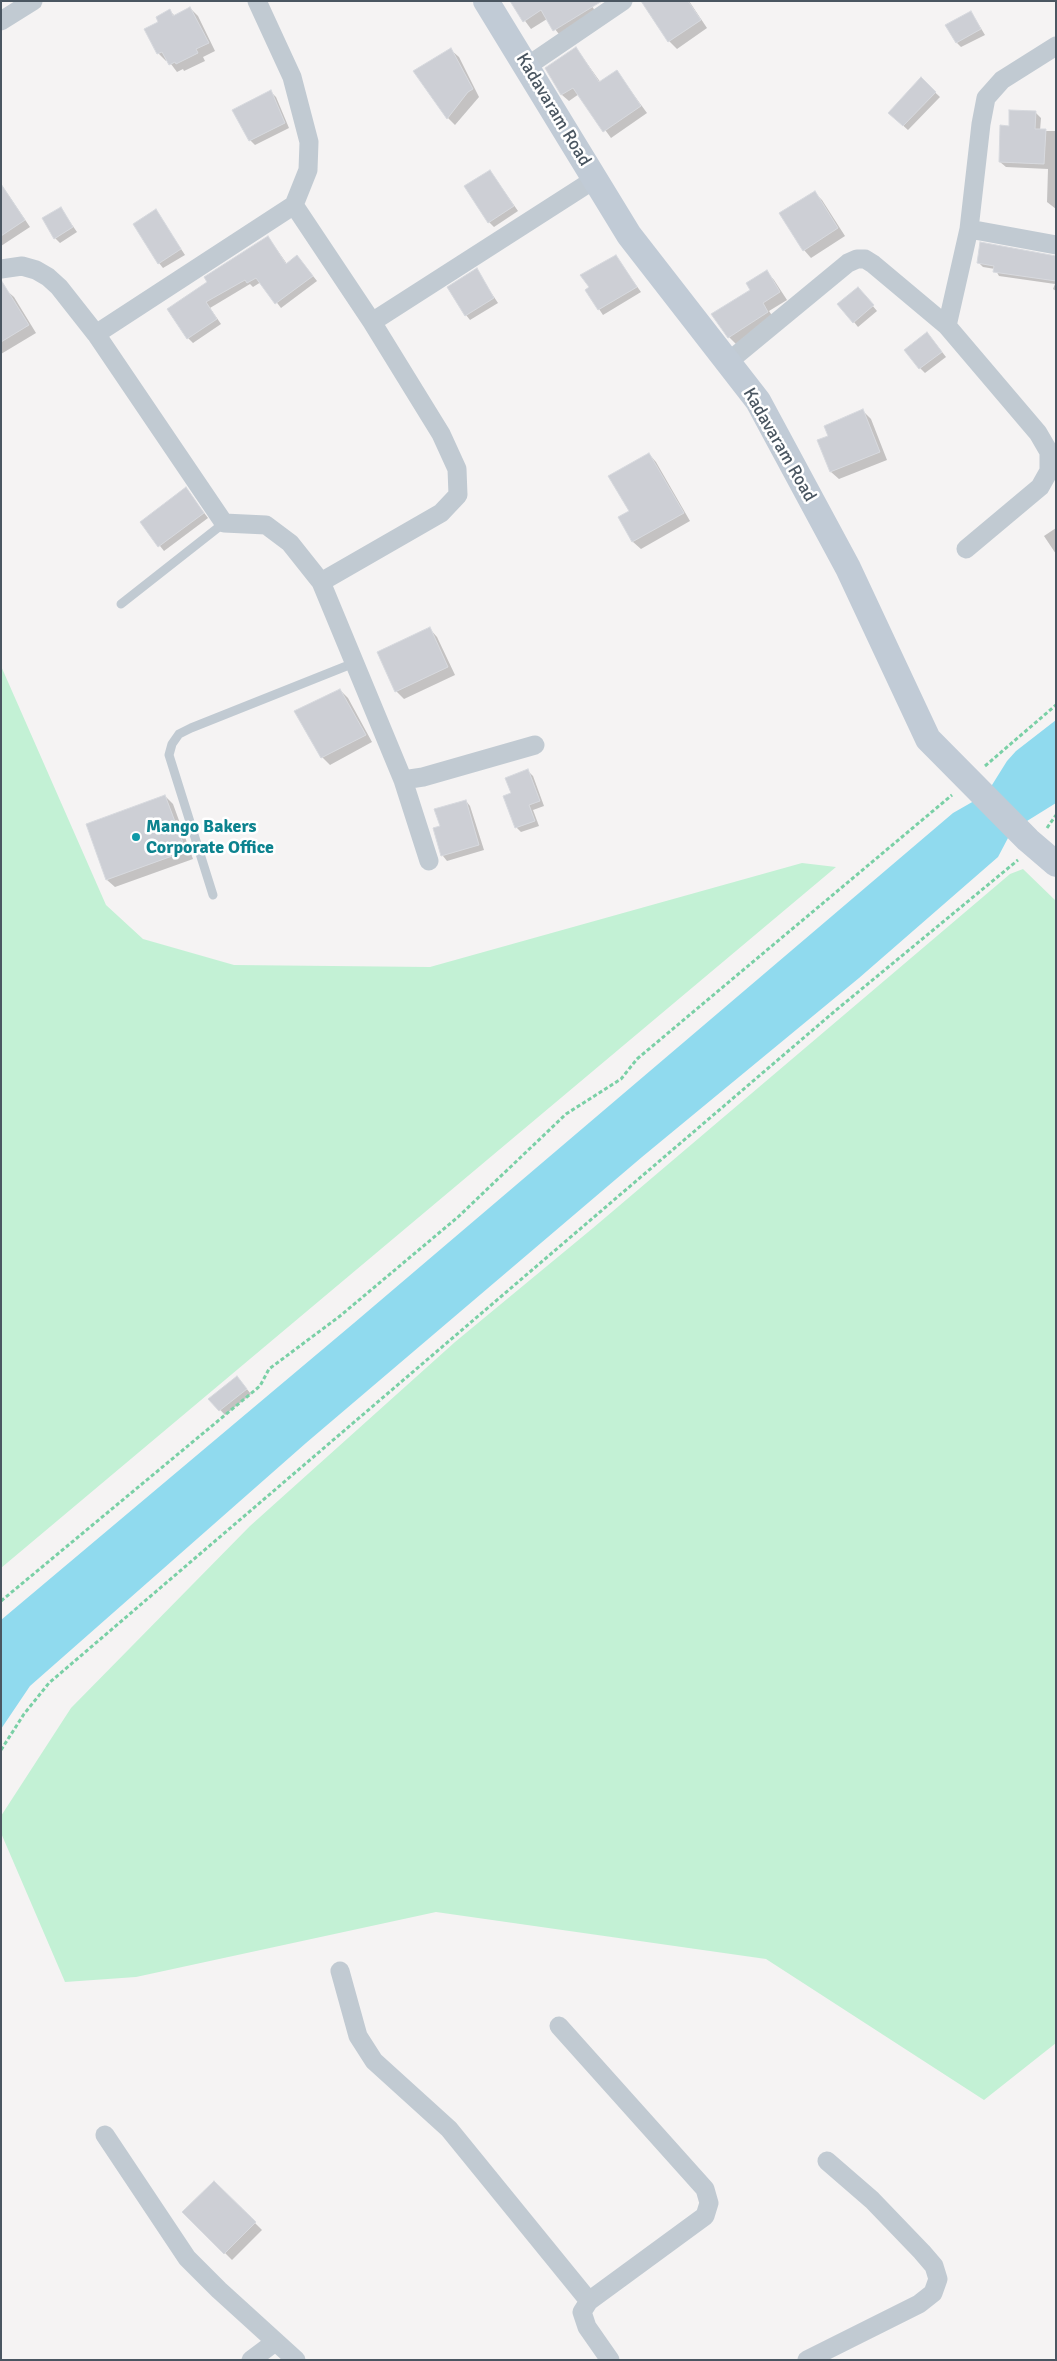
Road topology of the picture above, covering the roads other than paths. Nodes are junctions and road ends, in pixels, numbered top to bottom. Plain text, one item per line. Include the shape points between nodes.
1 (33, 1) edge
2 (257, 1) edge
3 (486, 1) edge
4 (623, 1) edge
5 (1, 21) edge
6 (1056, 46) edge
7 (526, 67) junction
8 (595, 179) junction
9 (294, 205) junction
10 (969, 229) junction
11 (1056, 245) edge
12 (1, 269) edge
13 (372, 322) junction
14 (947, 326) junction
15 (96, 334) junction
16 (728, 362) junction
17 (224, 523) junction
18 (966, 549) dead end
19 (321, 582) junction
20 (122, 604) dead end
21 (354, 663) junction
22 (535, 745) dead end
23 (403, 780) junction
24 (429, 861) dead end
25 (1056, 864) edge
26 (213, 895) dead end
27 (340, 1971) dead end
28 (559, 2026) dead end
29 (105, 2135) dead end
30 (827, 2161) dead end
31 (589, 2301) junction
32 (275, 2342) junction
33 (251, 2360) edge
34 (296, 2360) edge
35 (610, 2360) edge
36 (807, 2360) edge

1 - 5 street
2 - 9 street via 292,76 309,142 308,170
3 - 7 main road, Kadavaram Road
4 - 7 street
6 - 10 street via 1002,80 986,98
7 - 8 main road, Kadavaram Road
8 - 13 street
8 - 16 main road, Kadavaram Road via 629,235
9 - 13 street
9 - 15 street
10 - 11 street
10 - 14 street
12 - 15 street via 22,266 48,277
13 - 19 street via 441,434 456,469 458,495 441,513
14 - 16 street via 873,264 857,259
14 - 18 street via 1038,433 1049,452 1049,471 1040,487
15 - 17 street
16 - 25 main road, Kadavaram Road via 758,401 848,568 928,739
17 - 19 street via 266,525 290,543
17 - 20 lane
19 - 21 street
21 - 23 street
21 - 26 lane via 191,728 179,734 172,744 169,755
22 - 23 street
23 - 24 street
27 - 31 street via 358,2036 374,2061 449,2129
28 - 31 street via 705,2189 709,2203 705,2216
29 - 32 street via 186,2258
30 - 36 street via 872,2200 916,2245 934,2266 938,2279 933,2293 918,2304
31 - 35 street via 582,2312
32 - 33 street
32 - 34 street

